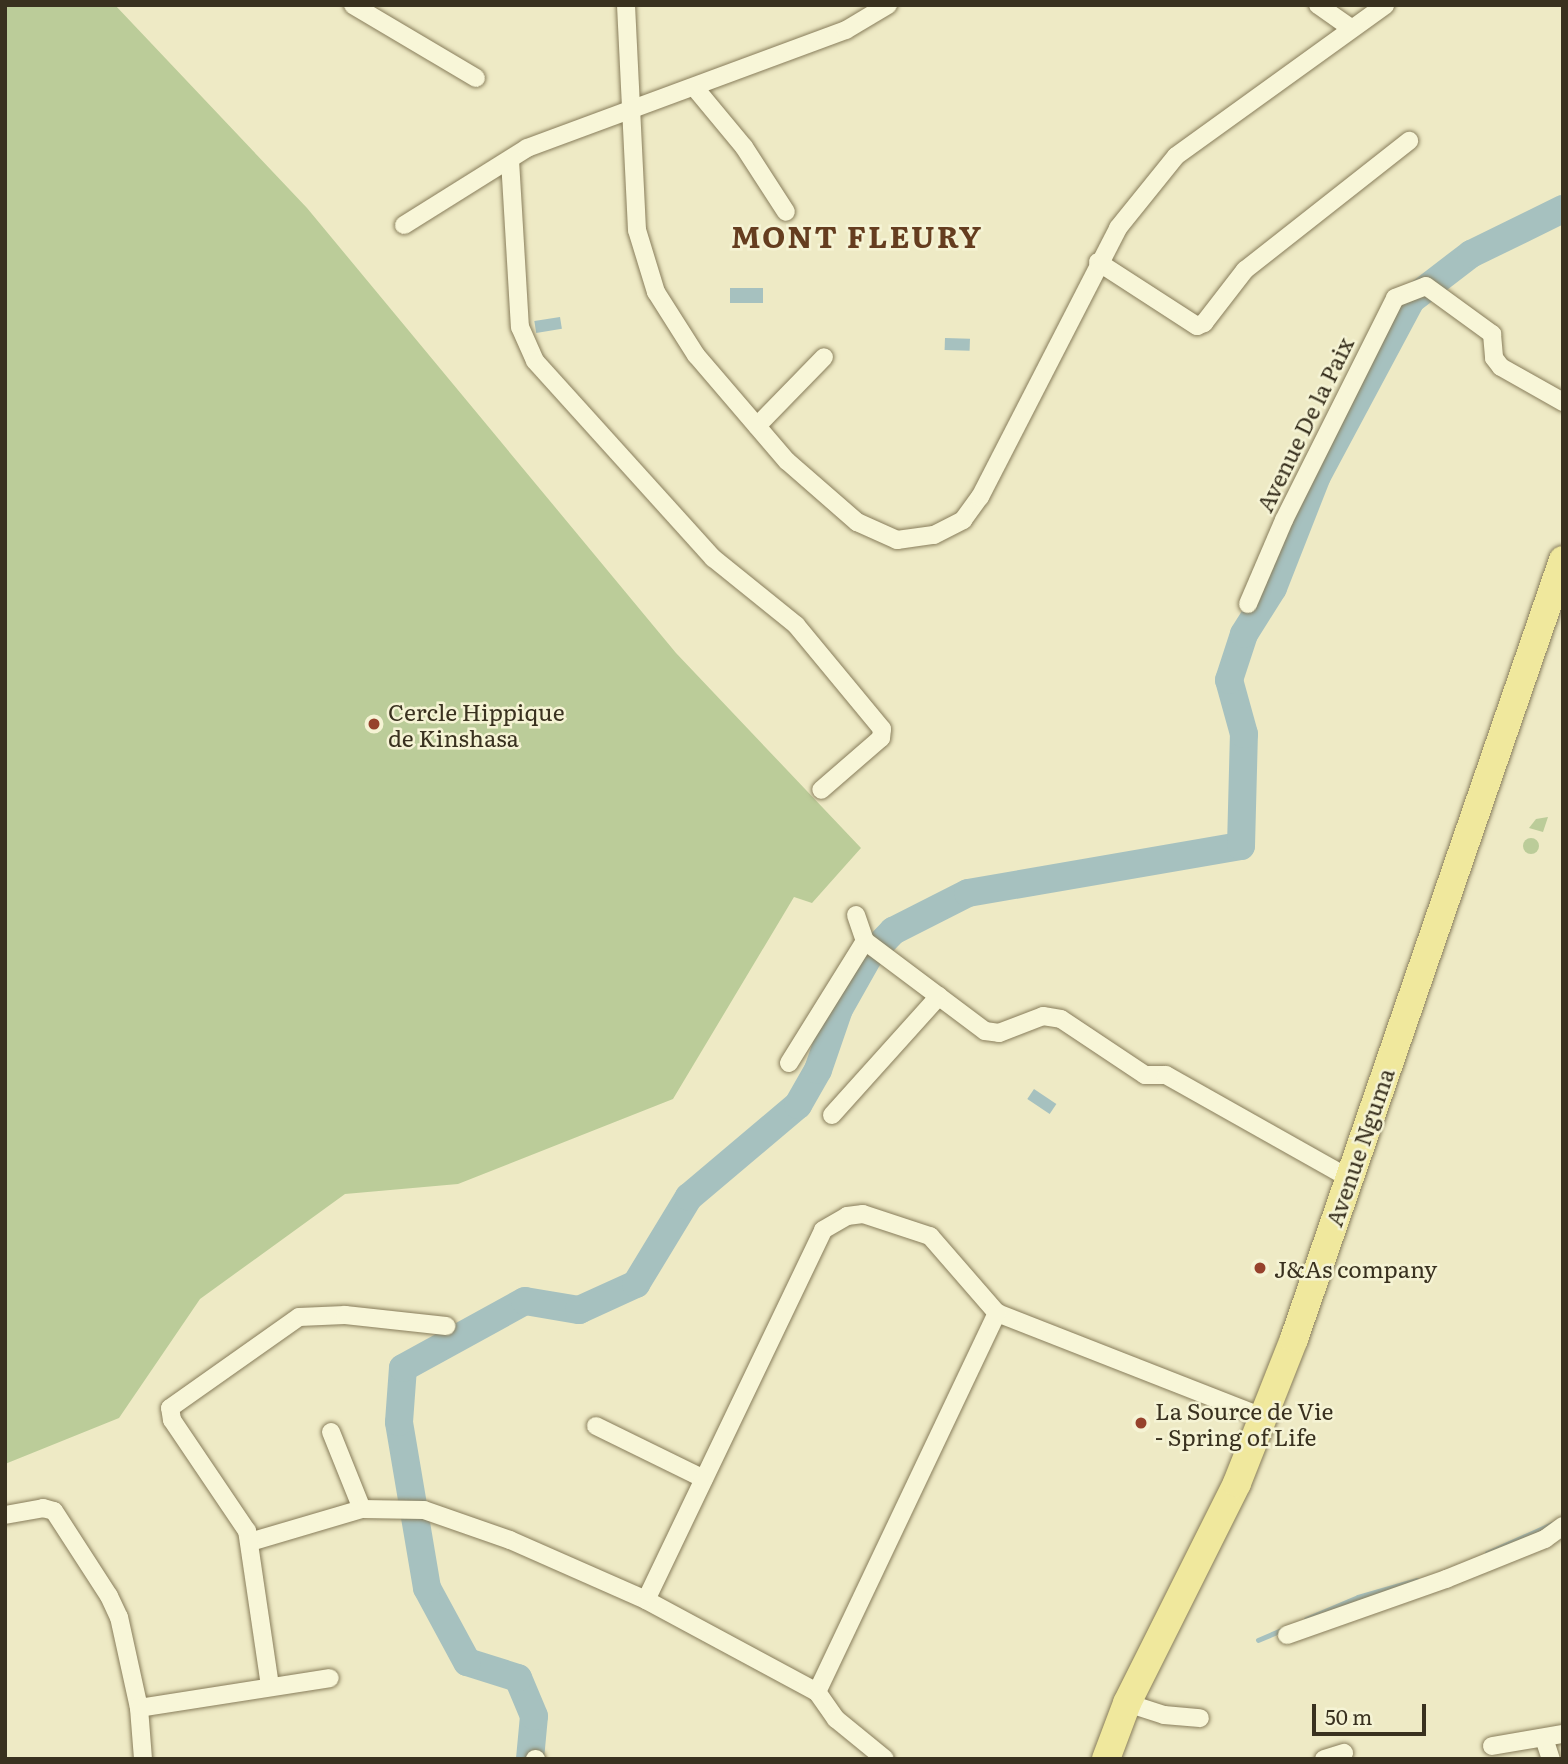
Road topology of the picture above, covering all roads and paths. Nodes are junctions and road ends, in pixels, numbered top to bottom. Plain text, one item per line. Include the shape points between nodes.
1 (353, 5) edge
2 (626, 5) edge
3 (888, 5) edge
4 (1318, 5) edge
5 (1385, 5) edge
6 (1350, 27) junction
7 (476, 78) dead end
8 (695, 88) junction
9 (630, 113) junction
10 (1409, 141) dead end
11 (510, 160) junction
12 (786, 212) dead end
13 (404, 225) dead end
14 (1098, 262) junction
15 (824, 357) dead end
16 (1563, 402) edge
17 (757, 426) junction
18 (1563, 560) edge
19 (1248, 604) dead end
20 (821, 790) dead end
21 (856, 915) dead end
22 (869, 943) junction
23 (939, 996) junction
24 (789, 1063) dead end
25 (832, 1115) dead end
26 (1349, 1178) junction
27 (997, 1313) junction
28 (446, 1326) dead end
29 (1260, 1416) junction
30 (596, 1426) dead end
31 (331, 1432) dead end
32 (704, 1479) junction
33 (362, 1509) junction
34 (5, 1515) edge
35 (1563, 1526) edge
36 (250, 1542) junction
37 (646, 1600) junction
38 (1287, 1635) dead end
39 (330, 1678) dead end
40 (270, 1686) junction
41 (817, 1692) junction
42 (1127, 1703) junction
43 (139, 1708) junction
44 (1200, 1718) dead end
45 (1563, 1734) edge
46 (1544, 1738) junction
47 (1492, 1746) dead end
48 (1343, 1753) dead end
49 (143, 1759) edge
50 (886, 1759) edge
51 (1106, 1759) edge
52 (1324, 1759) edge
53 (1551, 1759) edge

1 - 7 street
2 - 9 street
3 - 8 street via 846,30
4 - 6 street
5 - 6 street
6 - 14 street via 1176,156 1144,191
8 - 9 street
8 - 12 street via 744,147
9 - 11 street via 527,148
9 - 17 street via 637,230 652,282 696,355
10 - 14 street via 1245,270 1197,326
11 - 13 street
11 - 20 street via 520,327 535,361 713,558 796,625 882,729 881,738
14 - 17 street via 980,497 949,530 916,539 877,534 787,461
15 - 17 street
16 - 19 street, Avenue De la Paix via 1502,367 1494,358 1492,334 1429,288 1395,298
18 - 26 main road, Avenue Nguma
21 - 22 street
22 - 23 street
22 - 24 street
23 - 25 street
23 - 26 street via 992,1033 1043,1016 1061,1019 1145,1075 1166,1075
26 - 29 main road, Avenue Nguma via 1294,1339
27 - 29 street
27 - 32 street via 938,1244 918,1229 863,1214 835,1220 823,1230
27 - 41 street
28 - 36 street via 345,1315 299,1317 170,1408 172,1420 243,1521
29 - 42 main road, Avenue Nguma via 1237,1483
30 - 32 street
31 - 33 street
32 - 37 street
33 - 36 street
33 - 37 street via 424,1510 510,1540
34 - 43 street via 43,1508 57,1514 115,1608
35 - 38 street via 1545,1539 1446,1579
36 - 40 street
37 - 41 street
39 - 40 street
40 - 43 street
41 - 50 street via 836,1719
42 - 44 street via 1175,1717
42 - 51 main road, Avenue Nguma
43 - 49 street
45 - 46 street
46 - 47 street
46 - 53 street
48 - 52 street

